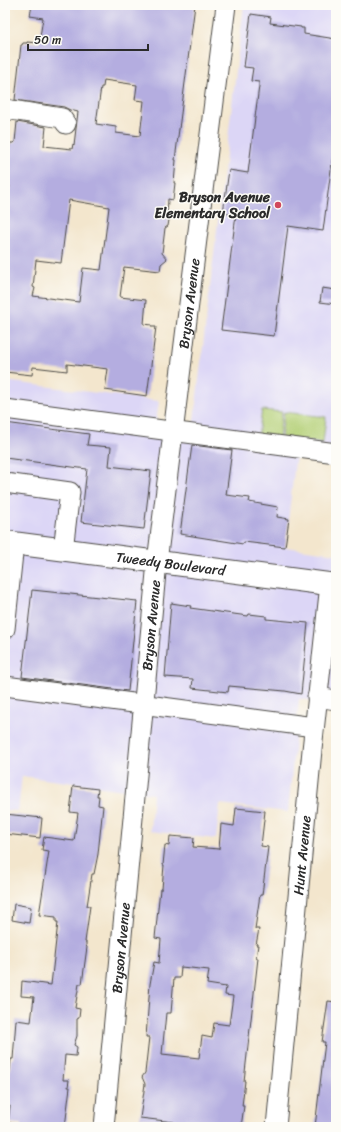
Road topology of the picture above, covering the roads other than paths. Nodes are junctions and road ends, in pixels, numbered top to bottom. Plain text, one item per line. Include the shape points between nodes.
1 (226, 5) edge
2 (5, 109) edge
3 (66, 124) dead end
4 (5, 409) edge
5 (173, 432) junction
6 (336, 453) edge
7 (5, 483) edge
8 (10, 543) edge
9 (63, 550) junction
10 (157, 562) junction
11 (333, 585) edge
12 (7, 593) edge
13 (5, 630) edge
14 (5, 686) edge
15 (317, 697) junction
16 (336, 700) edge
17 (143, 705) junction
18 (314, 727) junction
19 (104, 1127) edge
20 (276, 1127) edge

1 - 5 street, Bryson Avenue
2 - 3 street via 62,118
4 - 5 street
5 - 6 street
5 - 10 street, Bryson Avenue
7 - 9 street via 70,492
8 - 9 main road, Tweedy Boulevard
8 - 12 street
9 - 10 main road, Tweedy Boulevard
10 - 11 main road, Tweedy Boulevard
10 - 17 street, Bryson Avenue
11 - 15 street, Hunt Avenue
12 - 13 street
14 - 17 street
15 - 16 street
15 - 18 street, Hunt Avenue
17 - 18 street
17 - 19 street, Bryson Avenue
18 - 20 street, Hunt Avenue

